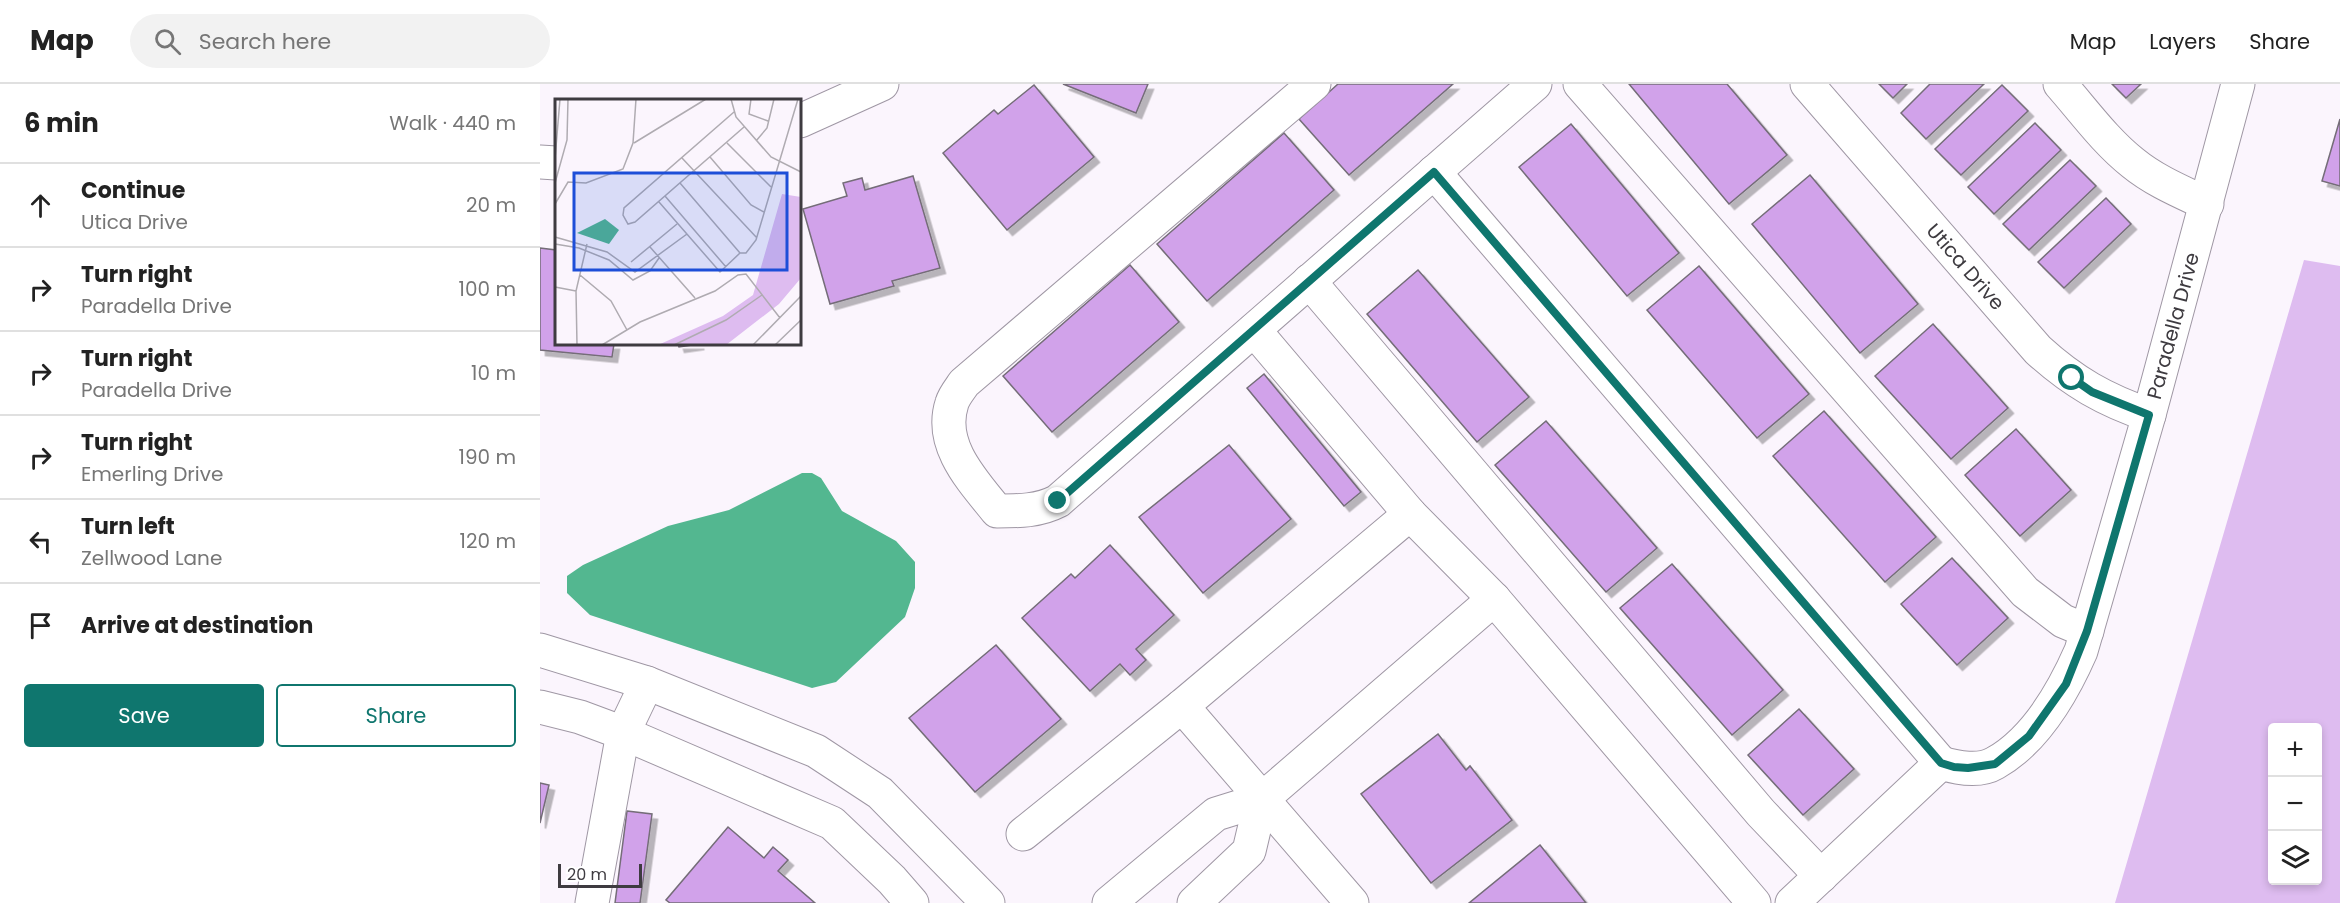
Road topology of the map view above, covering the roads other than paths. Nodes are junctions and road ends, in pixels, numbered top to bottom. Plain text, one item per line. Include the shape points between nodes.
1 (882, 84) edge
2 (1314, 84) edge
3 (1535, 84) edge
4 (1580, 84) edge
5 (1807, 84) edge
6 (2060, 84) edge
7 (2238, 84) edge
8 (801, 121) edge
9 (540, 162) edge
10 (555, 163) edge
11 (1434, 172) junction
12 (2207, 204) junction
13 (1309, 281) junction
14 (1254, 330) junction
15 (2149, 415) junction
16 (1410, 514) junction
17 (1494, 599) junction
18 (2087, 631) junction
19 (540, 650) edge
20 (647, 683) junction
21 (540, 706) edge
22 (1182, 706) junction
23 (623, 733) junction
24 (1941, 763) junction
25 (1261, 800) junction
26 (1023, 834) dead end
27 (1821, 876) junction
28 (592, 903) edge
29 (912, 903) edge
30 (988, 903) edge
31 (1109, 903) edge
32 (1194, 903) edge
33 (1352, 903) edge
34 (1754, 903) edge
35 (1792, 903) edge

1 - 8 street
2 - 14 street via 964,383 952,402 948,420 957,457 998,511 1047,507
3 - 11 street
4 - 18 street via 2025,592 2062,621
5 - 15 street, Utica Drive via 2038,350 2092,392
6 - 12 street via 2133,163 2164,184
7 - 12 street, Paradella Drive
9 - 10 street
11 - 13 street
11 - 24 street
12 - 15 street, Paradella Drive
13 - 14 street
13 - 27 street via 1761,813
14 - 16 street
15 - 18 street, Paradella Drive
16 - 17 street
16 - 22 street
17 - 25 street
17 - 34 street
18 - 24 street, Paradella Drive via 2066,684 2029,736 1995,764 1968,768
19 - 20 street
20 - 23 street
20 - 30 street via 816,751 880,793
21 - 23 street
22 - 25 street
22 - 26 street
23 - 28 street
23 - 29 street via 832,823
24 - 27 street
25 - 31 street via 1216,814
25 - 32 street via 1250,851
25 - 33 street
27 - 35 street

